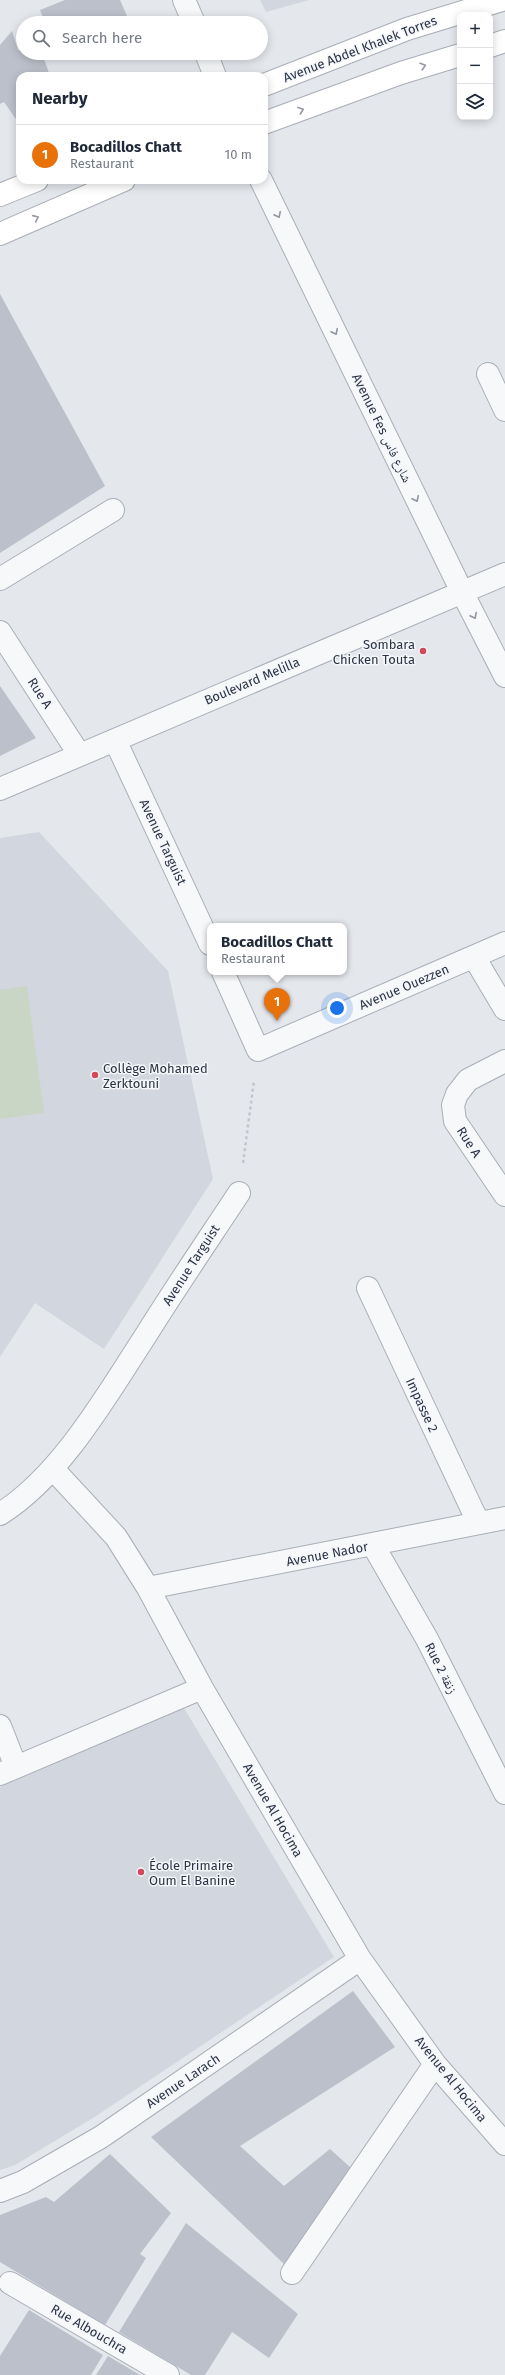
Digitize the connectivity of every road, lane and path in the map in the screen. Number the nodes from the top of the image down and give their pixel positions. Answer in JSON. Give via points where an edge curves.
{"nodes":[{"id":1,"x":184,"y":0,"type":"edge"},
{"id":2,"x":502,"y":0,"type":"edge"},
{"id":3,"x":191,"y":16,"type":"edge"},
{"id":4,"x":505,"y":41,"type":"edge"},
{"id":5,"x":493,"y":45,"type":"edge"},
{"id":6,"x":457,"y":56,"type":"edge"},
{"id":7,"x":209,"y":60,"type":"edge"},
{"id":8,"x":213,"y":72,"type":"edge"},
{"id":9,"x":268,"y":83,"type":"edge"},
{"id":10,"x":268,"y":122,"type":"edge"},
{"id":11,"x":27,"y":184,"type":"edge"},
{"id":12,"x":115,"y":184,"type":"edge"},
{"id":13,"x":262,"y":184,"type":"edge"},
{"id":14,"x":0,"y":195,"type":"edge"},
{"id":15,"x":0,"y":234,"type":"edge"},
{"id":16,"x":488,"y":374,"type":"dead end"},
{"id":17,"x":505,"y":410,"type":"edge"},
{"id":18,"x":113,"y":510,"type":"dead end"},
{"id":19,"x":505,"y":574,"type":"edge"},
{"id":20,"x":0,"y":579,"type":"edge"},
{"id":21,"x":462,"y":592,"type":"junction"},
{"id":22,"x":0,"y":632,"type":"edge"},
{"id":23,"x":505,"y":676,"type":"edge"},
{"id":24,"x":115,"y":740,"type":"junction"},
{"id":25,"x":79,"y":754,"type":"junction"},
{"id":26,"x":0,"y":789,"type":"edge"},
{"id":27,"x":207,"y":938,"type":"edge"},
{"id":28,"x":505,"y":942,"type":"edge"},
{"id":29,"x":474,"y":957,"type":"junction"},
{"id":30,"x":224,"y":975,"type":"edge"},
{"id":31,"x":505,"y":1009,"type":"edge"},
{"id":32,"x":258,"y":1050,"type":"junction"},
{"id":33,"x":505,"y":1061,"type":"edge"},
{"id":34,"x":239,"y":1193,"type":"joint"},
{"id":35,"x":505,"y":1195,"type":"edge"},
{"id":36,"x":368,"y":1288,"type":"dead end"},
{"id":37,"x":53,"y":1468,"type":"junction"},
{"id":38,"x":0,"y":1514,"type":"edge"},
{"id":39,"x":505,"y":1518,"type":"edge"},
{"id":40,"x":478,"y":1522,"type":"junction"},
{"id":41,"x":373,"y":1545,"type":"junction"},
{"id":42,"x":148,"y":1588,"type":"junction"},
{"id":43,"x":202,"y":1688,"type":"junction"},
{"id":44,"x":0,"y":1726,"type":"edge"},
{"id":45,"x":8,"y":1770,"type":"edge"},
{"id":46,"x":505,"y":1793,"type":"edge"},
{"id":47,"x":360,"y":1959,"type":"junction"},
{"id":48,"x":435,"y":2064,"type":"junction"},
{"id":49,"x":505,"y":2144,"type":"edge"},
{"id":50,"x":0,"y":2191,"type":"edge"},
{"id":51,"x":292,"y":2273,"type":"dead end"},
{"id":52,"x":10,"y":2283,"type":"dead end"},
{"id":53,"x":168,"y":2375,"type":"edge"}],
"edges":[{"from":1,"to":3,"type":"street"},
{"from":2,"to":9,"type":"main road","name":"Avenue Abdel Khalek Torres","via":[[407,29]]},
{"from":4,"to":5,"type":"main road"},
{"from":10,"to":6,"type":"main road","one_way":true,"via":[[401,73]]},
{"from":7,"to":8,"type":"street"},
{"from":11,"to":14,"type":"main road"},
{"from":15,"to":12,"type":"main road","one_way":true},
{"from":13,"to":21,"type":"street","name":"Avenue Fes شارع فاس","one_way":true},
{"from":16,"to":17,"type":"street"},
{"from":18,"to":20,"type":"street"},
{"from":19,"to":21,"type":"street","name":"Boulevard Melilla"},
{"from":21,"to":23,"type":"street","name":"Avenue Fes شارع فاس","one_way":true},
{"from":21,"to":24,"type":"street","name":"Boulevard Melilla"},
{"from":22,"to":25,"type":"street","name":"Rue A"},
{"from":24,"to":25,"type":"street","name":"Boulevard Melilla"},
{"from":24,"to":27,"type":"street","name":"Avenue Targuist"},
{"from":25,"to":26,"type":"street","name":"Boulevard Melilla"},
{"from":28,"to":29,"type":"street","name":"Avenue Ouezzen"},
{"from":29,"to":31,"type":"street"},
{"from":29,"to":32,"type":"street","name":"Avenue Ouezzen"},
{"from":30,"to":32,"type":"street"},
{"from":32,"to":34,"type":"path"},
{"from":33,"to":35,"type":"street","name":"Rue A","via":[[468,1080],[457,1094],[453,1105],[455,1121]]},
{"from":34,"to":37,"type":"street","name":"Avenue Targuist","via":[[115,1383]]},
{"from":36,"to":40,"type":"street","name":"Impasse 2"},
{"from":37,"to":38,"type":"street","name":"Avenue Targuist","via":[[19,1502]]},
{"from":37,"to":42,"type":"street","name":"Avenue Al Hocima","via":[[116,1537]]},
{"from":39,"to":40,"type":"street","name":"Avenue Nador"},
{"from":40,"to":41,"type":"street","name":"Avenue Nador"},
{"from":41,"to":42,"type":"street","name":"Avenue Nador"},
{"from":41,"to":46,"type":"street","name":"Rue 2 زنقة","via":[[427,1640]]},
{"from":42,"to":43,"type":"street","name":"Avenue Al Hocima"},
{"from":43,"to":45,"type":"street"},
{"from":43,"to":47,"type":"street","name":"Avenue Al Hocima"},
{"from":44,"to":45,"type":"street"},
{"from":47,"to":48,"type":"street","name":"Avenue Al Hocima"},
{"from":47,"to":50,"type":"street","name":"Avenue Larach","via":[[101,2137],[23,2182]]},
{"from":48,"to":49,"type":"street","name":"Avenue Al Hocima"},
{"from":48,"to":51,"type":"street"},
{"from":52,"to":53,"type":"street","name":"Rue Albouchra"}]}
